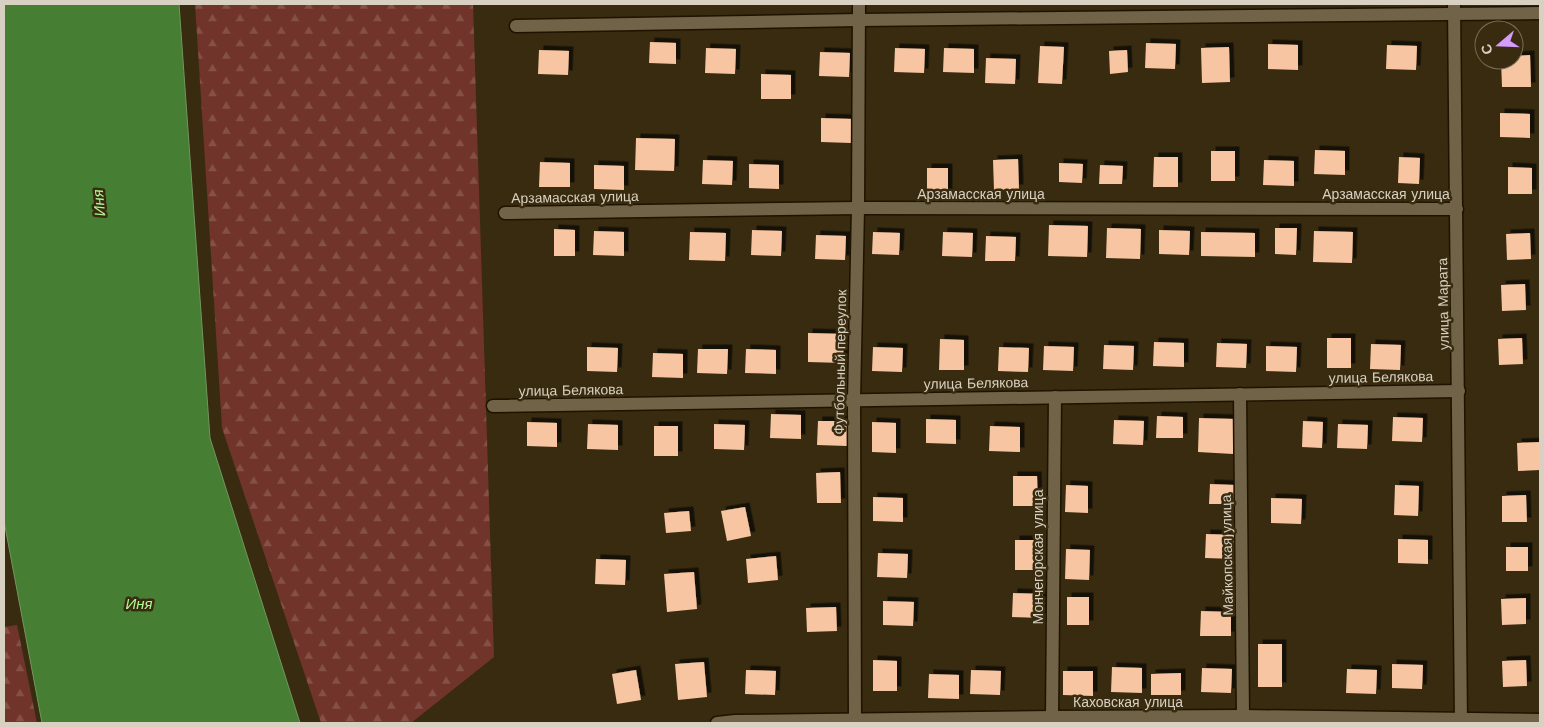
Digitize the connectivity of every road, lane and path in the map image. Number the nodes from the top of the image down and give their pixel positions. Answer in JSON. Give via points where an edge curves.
{"nodes":[{"id":1,"x":859,"y":4,"type":"edge"},
{"id":2,"x":1454,"y":9,"type":"edge"},
{"id":3,"x":1540,"y":13,"type":"edge"},
{"id":4,"x":859,"y":20,"type":"junction"},
{"id":5,"x":516,"y":26,"type":"dead end"},
{"id":6,"x":858,"y":208,"type":"junction"},
{"id":7,"x":1456,"y":209,"type":"junction"},
{"id":8,"x":505,"y":213,"type":"dead end"},
{"id":9,"x":1459,"y":391,"type":"junction"},
{"id":10,"x":1240,"y":394,"type":"junction"},
{"id":11,"x":1055,"y":397,"type":"junction"},
{"id":12,"x":854,"y":400,"type":"junction"},
{"id":13,"x":493,"y":406,"type":"dead end"},
{"id":14,"x":1244,"y":716,"type":"junction"},
{"id":15,"x":1052,"y":717,"type":"junction"},
{"id":16,"x":855,"y":720,"type":"junction"},
{"id":17,"x":1540,"y":720,"type":"edge"},
{"id":18,"x":1461,"y":722,"type":"edge"},
{"id":19,"x":717,"y":723,"type":"edge"}],
"edges":[{"from":1,"to":4,"type":"street","name":"Футбольный переулок"},
{"from":2,"to":3,"type":"street"},
{"from":2,"to":4,"type":"street"},
{"from":2,"to":7,"type":"street","name":"улица Марата"},
{"from":4,"to":5,"type":"street"},
{"from":4,"to":6,"type":"street","name":"Футбольный переулок"},
{"from":6,"to":7,"type":"street","name":"Арзамасская улица"},
{"from":6,"to":8,"type":"street","name":"Арзамасская улица"},
{"from":6,"to":12,"type":"street","name":"Футбольный переулок"},
{"from":7,"to":9,"type":"street","name":"улица Марата"},
{"from":9,"to":10,"type":"street","name":"улица Белякова"},
{"from":9,"to":18,"type":"street","name":"улица Марата"},
{"from":10,"to":11,"type":"street","name":"улица Белякова"},
{"from":10,"to":14,"type":"street","name":"Майкопская улица"},
{"from":11,"to":12,"type":"street","name":"улица Белякова"},
{"from":11,"to":15,"type":"street","name":"Мончегорская улица"},
{"from":12,"to":13,"type":"street","name":"улица Белякова"},
{"from":12,"to":16,"type":"street","name":"Футбольный переулок"},
{"from":14,"to":15,"type":"street","name":"Каховская улица"},
{"from":14,"to":18,"type":"street","name":"Каховская улица"},
{"from":15,"to":16,"type":"street","name":"Каховская улица"},
{"from":16,"to":19,"type":"street","name":"Каховская улица"},
{"from":17,"to":18,"type":"street","name":"Каховская улица"}]}
